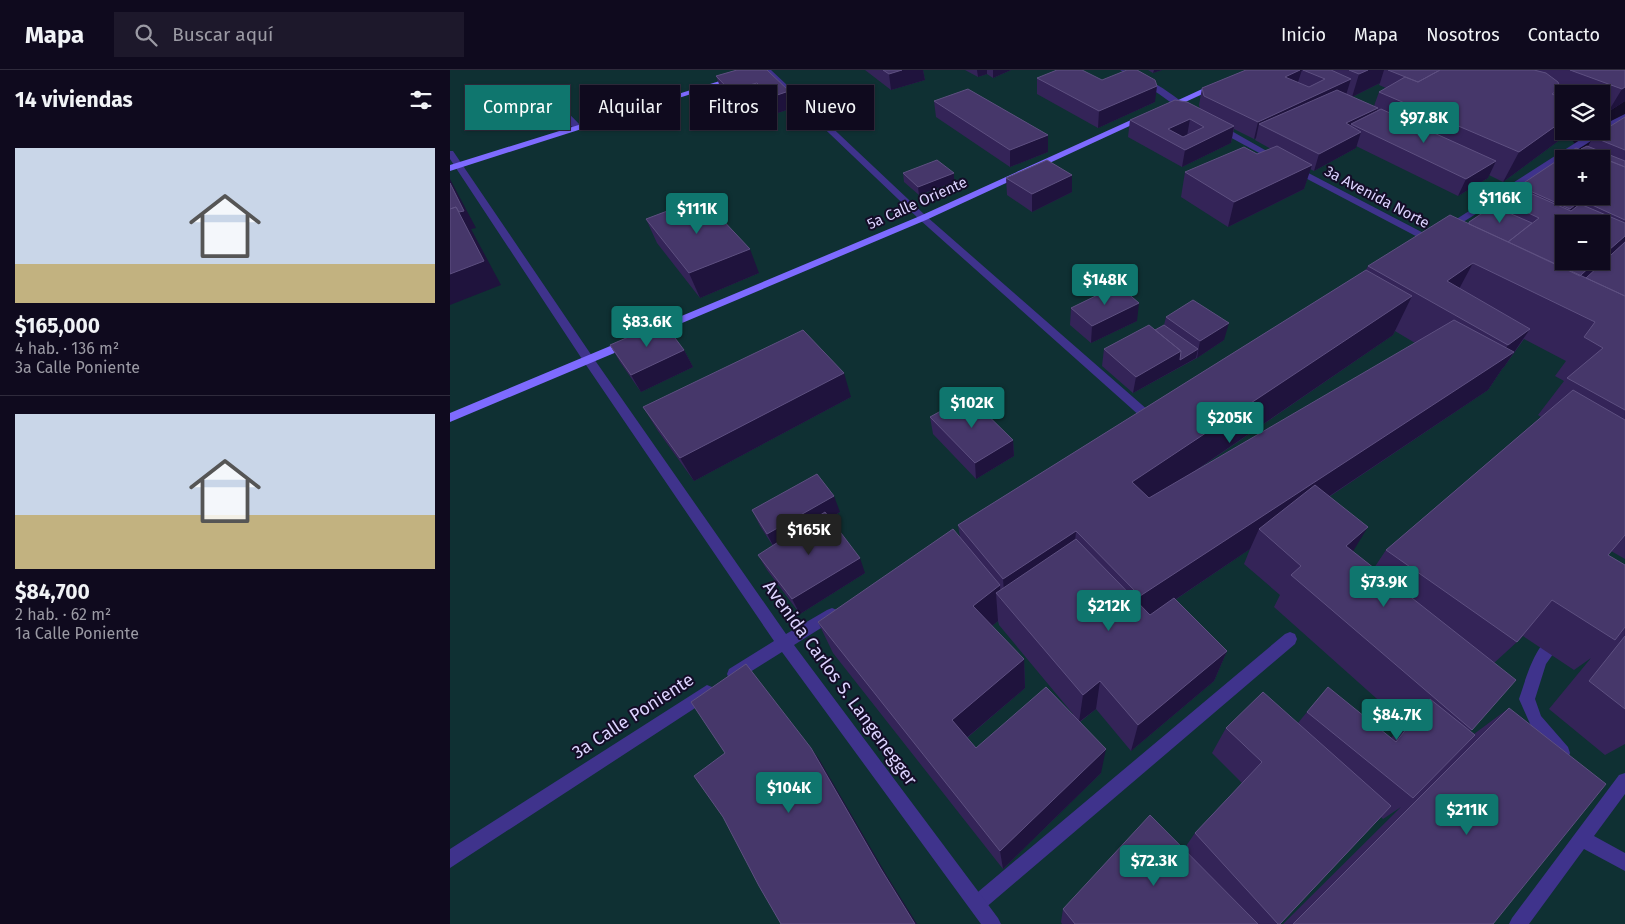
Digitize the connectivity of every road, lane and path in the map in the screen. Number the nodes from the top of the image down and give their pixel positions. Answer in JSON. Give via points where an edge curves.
{"nodes":[{"id":1,"x":762,"y":70,"type":"edge"},
{"id":2,"x":767,"y":70,"type":"edge"},
{"id":3,"x":1124,"y":70,"type":"edge"},
{"id":4,"x":1228,"y":81,"type":"edge"},
{"id":5,"x":1175,"y":103,"type":"junction"},
{"id":6,"x":1625,"y":116,"type":"edge"},
{"id":7,"x":570,"y":120,"type":"edge"},
{"id":8,"x":1612,"y":124,"type":"joint"},
{"id":9,"x":578,"y":128,"type":"junction"},
{"id":10,"x":1625,"y":129,"type":"edge"},
{"id":11,"x":1587,"y":140,"type":"edge"},
{"id":12,"x":450,"y":153,"type":"edge"},
{"id":13,"x":453,"y":167,"type":"edge"},
{"id":14,"x":923,"y":218,"type":"junction"},
{"id":15,"x":588,"y":359,"type":"junction"},
{"id":16,"x":1145,"y":414,"type":"edge"},
{"id":17,"x":450,"y":418,"type":"edge"},
{"id":18,"x":838,"y":610,"type":"edge"},
{"id":19,"x":1565,"y":631,"type":"edge"},
{"id":20,"x":1290,"y":639,"type":"dead end"},
{"id":21,"x":783,"y":642,"type":"junction"},
{"id":22,"x":1572,"y":762,"type":"edge"},
{"id":23,"x":1625,"y":781,"type":"edge"},
{"id":24,"x":1599,"y":785,"type":"edge"},
{"id":25,"x":1614,"y":797,"type":"junction"},
{"id":26,"x":1582,"y":839,"type":"junction"},
{"id":27,"x":450,"y":859,"type":"edge"},
{"id":28,"x":1625,"y":862,"type":"edge"},
{"id":29,"x":978,"y":903,"type":"junction"},
{"id":30,"x":992,"y":924,"type":"edge"},
{"id":31,"x":1518,"y":924,"type":"edge"}],
"edges":[{"from":1,"to":9,"type":"main road"},
{"from":2,"to":14,"type":"street"},
{"from":3,"to":5,"type":"street","name":"3a Avenida Norte"},
{"from":4,"to":5,"type":"main road","name":"5a Calle Oriente"},
{"from":5,"to":11,"type":"street","name":"3a Avenida Norte","via":[[1429,243]]},
{"from":5,"to":14,"type":"main road","name":"5a Calle Oriente"},
{"from":6,"to":8,"type":"street"},
{"from":7,"to":9,"type":"street"},
{"from":8,"to":10,"type":"street"},
{"from":9,"to":13,"type":"main road"},
{"from":12,"to":13,"type":"street","name":"Avenida Carlos S. Langenegger"},
{"from":13,"to":15,"type":"street","name":"Avenida Carlos S. Langenegger"},
{"from":14,"to":15,"type":"main road","name":"5a Calle Oriente"},
{"from":14,"to":16,"type":"street"},
{"from":15,"to":17,"type":"main road","name":"5a Calle Oriente"},
{"from":15,"to":21,"type":"street","name":"Avenida Carlos S. Langenegger"},
{"from":18,"to":21,"type":"street","name":"3a Calle Poniente"},
{"from":19,"to":22,"type":"street","via":[[1540,660],[1527,699],[1536,721],[1558,750]]},
{"from":20,"to":29,"type":"street"},
{"from":21,"to":27,"type":"street","name":"3a Calle Poniente"},
{"from":21,"to":29,"type":"street","name":"Avenida Carlos S. Langenegger"},
{"from":23,"to":25,"type":"street"},
{"from":24,"to":25,"type":"street"},
{"from":25,"to":26,"type":"street"},
{"from":26,"to":28,"type":"street"},
{"from":26,"to":31,"type":"street"},
{"from":29,"to":30,"type":"street","name":"Avenida Carlos S. Langenegger"}]}
